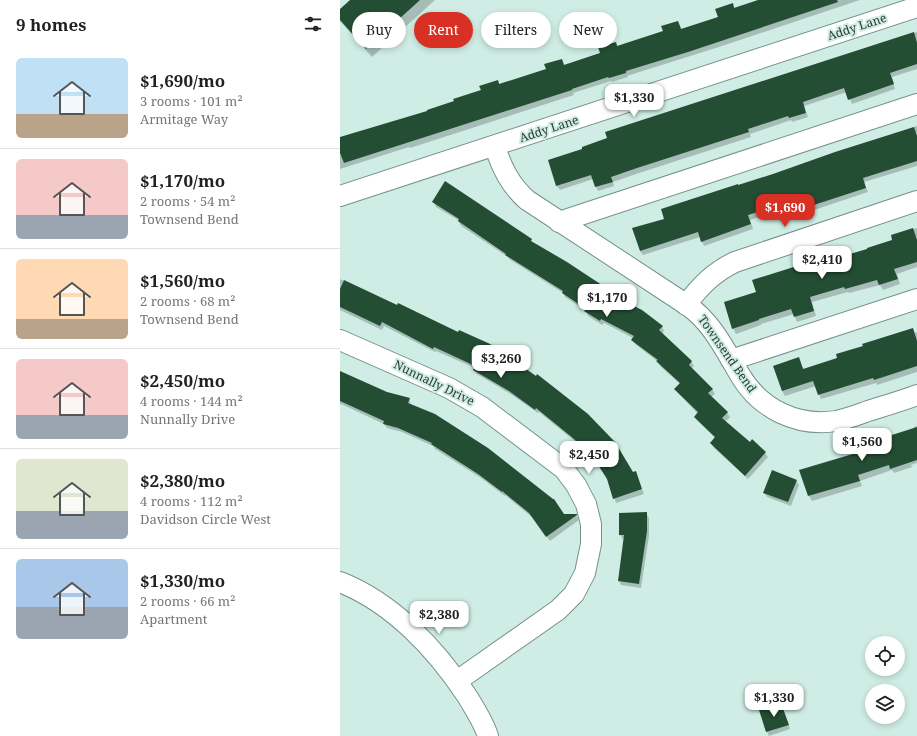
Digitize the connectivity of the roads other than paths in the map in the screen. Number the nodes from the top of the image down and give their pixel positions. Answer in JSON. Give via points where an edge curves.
{"nodes":[{"id":1,"x":917,"y":7,"type":"edge"},
{"id":2,"x":917,"y":104,"type":"edge"},
{"id":3,"x":495,"y":146,"type":"junction"},
{"id":4,"x":340,"y":196,"type":"edge"},
{"id":5,"x":917,"y":201,"type":"edge"},
{"id":6,"x":559,"y":222,"type":"junction"},
{"id":7,"x":917,"y":299,"type":"edge"},
{"id":8,"x":686,"y":305,"type":"junction"},
{"id":9,"x":340,"y":340,"type":"edge"},
{"id":10,"x":731,"y":360,"type":"junction"},
{"id":11,"x":917,"y":395,"type":"edge"},
{"id":12,"x":340,"y":582,"type":"edge"},
{"id":13,"x":457,"y":681,"type":"junction"},
{"id":14,"x":488,"y":736,"type":"edge"}],
"edges":[{"from":1,"to":3,"type":"street","name":"Addy Lane"},
{"from":2,"to":6,"type":"street"},
{"from":3,"to":4,"type":"street","name":"Addy Lane"},
{"from":3,"to":6,"type":"street","name":"Townsend Bend","via":[[504,170],[516,189],[532,205]]},
{"from":5,"to":8,"type":"street","via":[[735,262],[707,280]]},
{"from":6,"to":8,"type":"street","name":"Townsend Bend"},
{"from":7,"to":10,"type":"street"},
{"from":8,"to":10,"type":"street","name":"Townsend Bend","via":[[705,321]]},
{"from":9,"to":13,"type":"street","name":"Nunnally Drive","via":[[444,385],[474,402],[560,466],[574,481],[586,504],[591,524],[591,544],[585,573],[574,594],[558,610]]},
{"from":10,"to":11,"type":"street","name":"Townsend Bend","via":[[745,383],[764,403],[786,415],[806,421],[843,419]]},
{"from":12,"to":13,"type":"street","via":[[376,600],[417,633]]},
{"from":13,"to":14,"type":"street","via":[[484,723]]}]}
